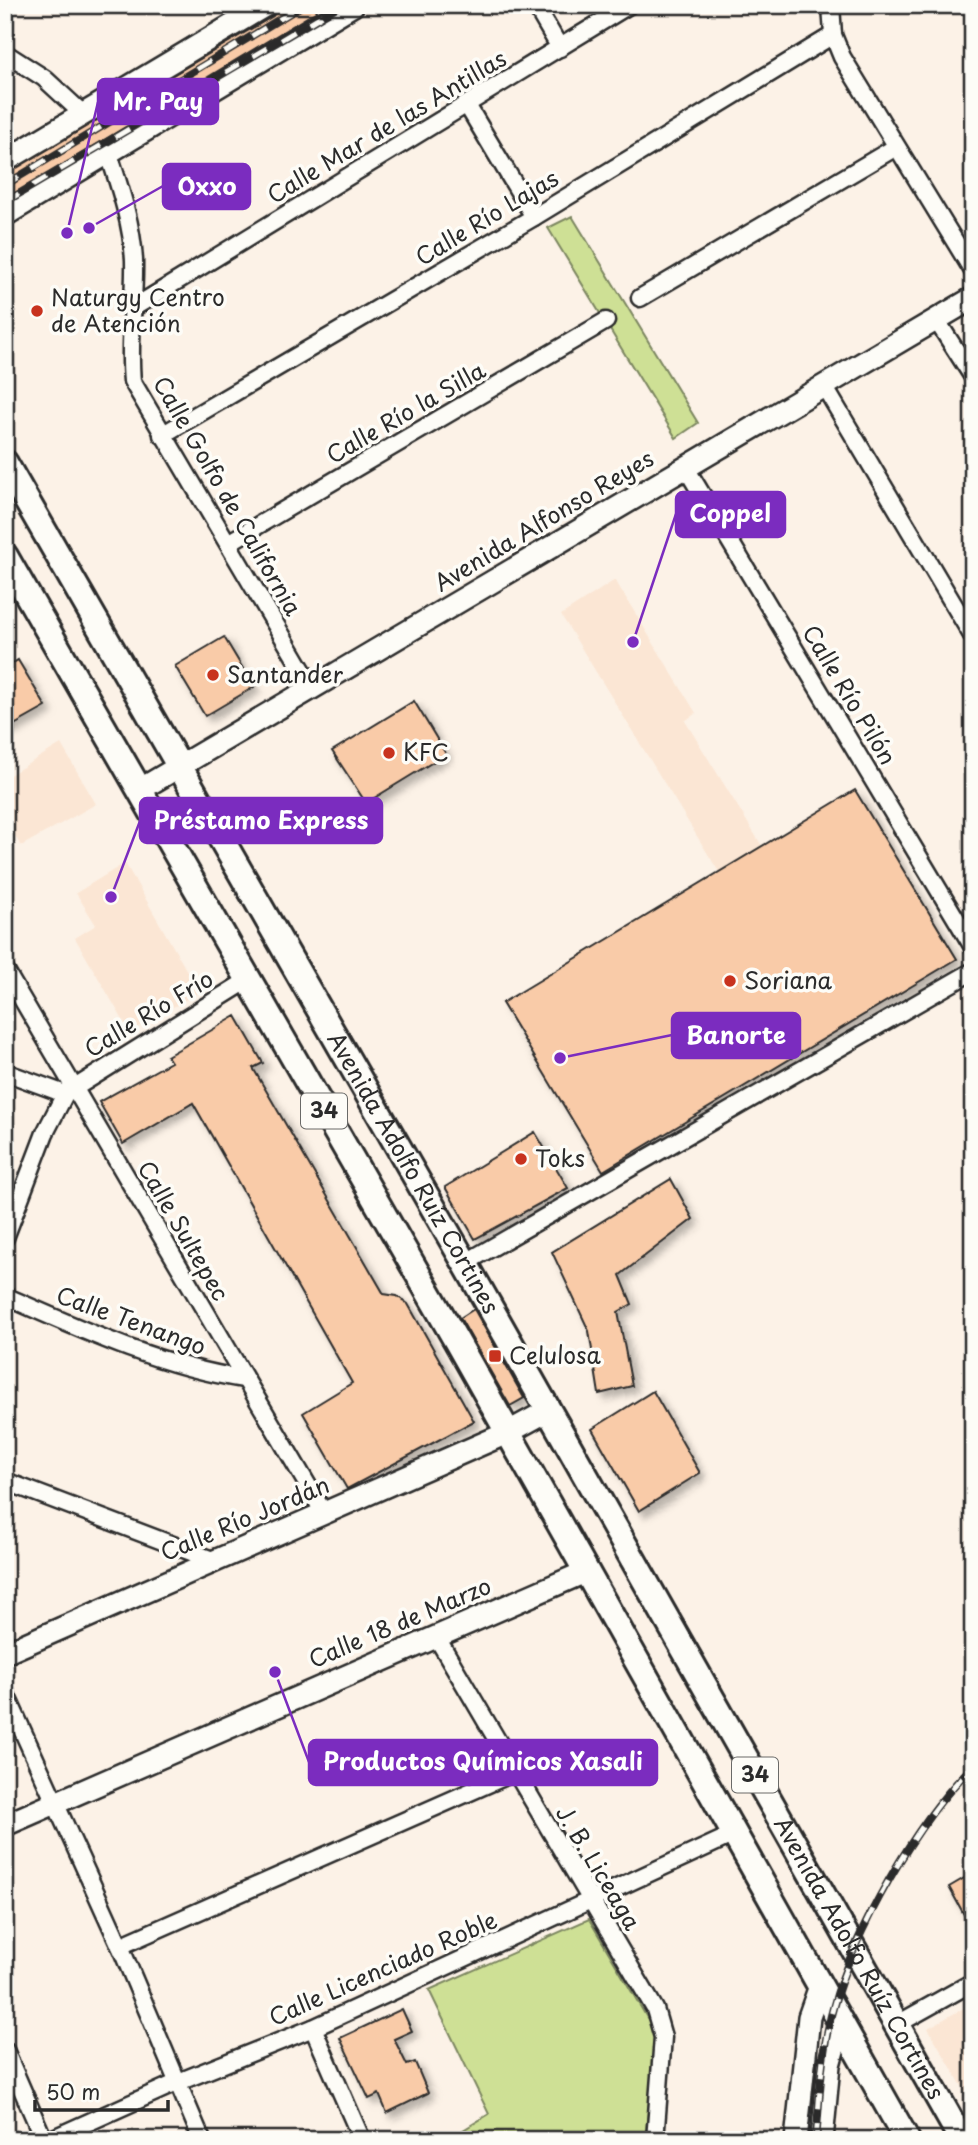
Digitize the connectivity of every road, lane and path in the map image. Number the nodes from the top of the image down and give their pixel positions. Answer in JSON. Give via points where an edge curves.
{"nodes":[{"id":1,"x":266,"y":5,"type":"edge"},
{"id":2,"x":353,"y":5,"type":"edge"},
{"id":3,"x":535,"y":5,"type":"edge"},
{"id":4,"x":629,"y":5,"type":"edge"},
{"id":5,"x":831,"y":5,"type":"edge"},
{"id":6,"x":833,"y":35,"type":"junction"},
{"id":7,"x":560,"y":48,"type":"junction"},
{"id":8,"x":5,"y":53,"type":"edge"},
{"id":9,"x":467,"y":104,"type":"junction"},
{"id":10,"x":83,"y":114,"type":"junction"},
{"id":11,"x":896,"y":147,"type":"junction"},
{"id":12,"x":109,"y":153,"type":"junction"},
{"id":13,"x":5,"y":162,"type":"edge"},
{"id":14,"x":5,"y":215,"type":"edge"},
{"id":15,"x":534,"y":217,"type":"junction"},
{"id":16,"x":973,"y":271,"type":"edge"},
{"id":17,"x":640,"y":298,"type":"dead end"},
{"id":18,"x":973,"y":298,"type":"edge"},
{"id":19,"x":133,"y":308,"type":"junction"},
{"id":20,"x":606,"y":321,"type":"dead end"},
{"id":21,"x":937,"y":321,"type":"junction"},
{"id":22,"x":973,"y":377,"type":"edge"},
{"id":23,"x":824,"y":386,"type":"junction"},
{"id":24,"x":162,"y":435,"type":"junction"},
{"id":25,"x":5,"y":463,"type":"edge"},
{"id":26,"x":686,"y":468,"type":"junction"},
{"id":27,"x":228,"y":543,"type":"junction"},
{"id":28,"x":5,"y":556,"type":"edge"},
{"id":29,"x":973,"y":636,"type":"edge"},
{"id":30,"x":313,"y":688,"type":"junction"},
{"id":31,"x":178,"y":765,"type":"junction"},
{"id":32,"x":141,"y":789,"type":"junction"},
{"id":33,"x":973,"y":947,"type":"edge"},
{"id":34,"x":5,"y":970,"type":"edge"},
{"id":35,"x":973,"y":971,"type":"edge"},
{"id":36,"x":248,"y":980,"type":"junction"},
{"id":37,"x":5,"y":1072,"type":"edge"},
{"id":38,"x":69,"y":1090,"type":"junction"},
{"id":39,"x":5,"y":1238,"type":"edge"},
{"id":40,"x":465,"y":1263,"type":"junction"},
{"id":41,"x":5,"y":1296,"type":"edge"},
{"id":42,"x":244,"y":1380,"type":"junction"},
{"id":43,"x":548,"y":1410,"type":"junction"},
{"id":44,"x":507,"y":1433,"type":"junction"},
{"id":45,"x":5,"y":1481,"type":"edge"},
{"id":46,"x":324,"y":1513,"type":"junction"},
{"id":47,"x":215,"y":1561,"type":"junction"},
{"id":48,"x":585,"y":1572,"type":"junction"},
{"id":49,"x":436,"y":1636,"type":"junction"},
{"id":50,"x":5,"y":1653,"type":"edge"},
{"id":51,"x":5,"y":1692,"type":"edge"},
{"id":52,"x":515,"y":1772,"type":"junction"},
{"id":53,"x":54,"y":1804,"type":"junction"},
{"id":54,"x":5,"y":1825,"type":"edge"},
{"id":55,"x":734,"y":1834,"type":"junction"},
{"id":56,"x":589,"y":1899,"type":"junction"},
{"id":57,"x":120,"y":1946,"type":"junction"},
{"id":58,"x":973,"y":1982,"type":"edge"},
{"id":59,"x":820,"y":1986,"type":"junction"},
{"id":60,"x":841,"y":2021,"type":"junction"},
{"id":61,"x":896,"y":2025,"type":"junction"},
{"id":62,"x":313,"y":2028,"type":"junction"},
{"id":63,"x":5,"y":2050,"type":"edge"},
{"id":64,"x":176,"y":2083,"type":"junction"},
{"id":65,"x":44,"y":2140,"type":"edge"},
{"id":66,"x":49,"y":2140,"type":"edge"},
{"id":67,"x":202,"y":2140,"type":"edge"},
{"id":68,"x":362,"y":2140,"type":"edge"},
{"id":69,"x":654,"y":2140,"type":"edge"},
{"id":70,"x":796,"y":2140,"type":"edge"},
{"id":71,"x":822,"y":2140,"type":"edge"},
{"id":72,"x":907,"y":2140,"type":"edge"},
{"id":73,"x":962,"y":2140,"type":"edge"}],
"edges":[{"from":1,"to":10,"type":"street"},
{"from":2,"to":12,"type":"street"},
{"from":3,"to":7,"type":"street"},
{"from":4,"to":7,"type":"street","name":"Calle Mar de las Antillas"},
{"from":5,"to":6,"type":"street"},
{"from":6,"to":11,"type":"street"},
{"from":6,"to":15,"type":"street","name":"Calle Río Lajas"},
{"from":7,"to":9,"type":"street","name":"Calle Mar de las Antillas"},
{"from":8,"to":10,"type":"street","via":[[44,78]]},
{"from":9,"to":15,"type":"street"},
{"from":9,"to":19,"type":"street","name":"Calle Mar de las Antillas"},
{"from":10,"to":13,"type":"street"},
{"from":11,"to":16,"type":"street"},
{"from":11,"to":17,"type":"street"},
{"from":12,"to":14,"type":"street"},
{"from":12,"to":19,"type":"street","name":"Calle Golfo de California","via":[[128,220],[134,259]]},
{"from":15,"to":24,"type":"street","name":"Calle Río Lajas"},
{"from":18,"to":21,"type":"street","name":"Avenida Alfonso Reyes"},
{"from":19,"to":24,"type":"street","name":"Calle Golfo de California","via":[[132,381]]},
{"from":20,"to":27,"type":"street","name":"Calle Río la Silla"},
{"from":21,"to":22,"type":"street"},
{"from":21,"to":23,"type":"street","name":"Avenida Alfonso Reyes"},
{"from":23,"to":26,"type":"street","name":"Avenida Alfonso Reyes"},
{"from":23,"to":29,"type":"street"},
{"from":24,"to":27,"type":"street","name":"Calle Golfo de California"},
{"from":25,"to":31,"type":"main road","name":"Avenida Adolfo Ruíz Cortines","number":"34"},
{"from":26,"to":30,"type":"street","name":"Avenida Alfonso Reyes"},
{"from":26,"to":33,"type":"street","name":"Calle Río Pilón"},
{"from":27,"to":30,"type":"street","name":"Calle Golfo de California"},
{"from":28,"to":32,"type":"main road","name":"Avenida Adolfo Ruíz Cortines","number":"34"},
{"from":30,"to":31,"type":"street","name":"Avenida Alfonso Reyes"},
{"from":31,"to":32,"type":"street","name":"Avenida Alfonso Reyes"},
{"from":31,"to":40,"type":"main road","name":"Avenida Adolfo Ruíz Cortines","number":"34"},
{"from":32,"to":36,"type":"main road","name":"Avenida Adolfo Ruíz Cortines","number":"34"},
{"from":34,"to":38,"type":"street","name":"Calle Sultepec"},
{"from":35,"to":40,"type":"street"},
{"from":36,"to":38,"type":"street","name":"Calle Río Frío"},
{"from":36,"to":44,"type":"main road","name":"Avenida Adolfo Ruíz Cortines","number":"34"},
{"from":37,"to":38,"type":"street"},
{"from":38,"to":39,"type":"street","via":[[49,1124]]},
{"from":38,"to":42,"type":"street","name":"Calle Sultepec"},
{"from":40,"to":43,"type":"main road","name":"Avenida Adolfo Ruíz Cortines","number":"34"},
{"from":41,"to":42,"type":"street","name":"Calle Tenango","via":[[157,1359]]},
{"from":42,"to":46,"type":"street","name":"Calle Sultepec"},
{"from":43,"to":44,"type":"street","name":"Calle Río Jordán"},
{"from":43,"to":61,"type":"main road","name":"Avenida Adolfo Ruíz Cortines","number":"34"},
{"from":44,"to":46,"type":"street","name":"Calle Río Jordán"},
{"from":44,"to":48,"type":"main road","name":"Avenida Adolfo Ruíz Cortines","number":"34"},
{"from":45,"to":47,"type":"street"},
{"from":46,"to":47,"type":"street","name":"Calle Río Jordán"},
{"from":47,"to":50,"type":"street","name":"Calle Río Jordán"},
{"from":48,"to":49,"type":"street","name":"Calle 18 de Marzo"},
{"from":48,"to":55,"type":"main road","name":"Avenida Adolfo Ruíz Cortines","number":"34"},
{"from":49,"to":52,"type":"street","name":"J. B. Liceaga"},
{"from":49,"to":53,"type":"street","name":"Calle 18 de Marzo"},
{"from":51,"to":53,"type":"street"},
{"from":52,"to":56,"type":"street","name":"J. B. Liceaga"},
{"from":52,"to":57,"type":"street"},
{"from":53,"to":54,"type":"street","name":"Calle 18 de Marzo"},
{"from":53,"to":57,"type":"street"},
{"from":55,"to":56,"type":"street","name":"Calle Licenciado Roble"},
{"from":55,"to":59,"type":"main road","name":"Avenida Adolfo Ruíz Cortines","number":"34"},
{"from":56,"to":62,"type":"street","name":"Calle Licenciado Roble"},
{"from":56,"to":69,"type":"street","name":"J. B. Liceaga","via":[[660,2022],[662,2062]]},
{"from":57,"to":64,"type":"street"},
{"from":58,"to":61,"type":"street"},
{"from":59,"to":60,"type":"main road","name":"Avenida Adolfo Ruíz Cortines","number":"34"},
{"from":59,"to":70,"type":"street","via":[[809,2017]]},
{"from":60,"to":71,"type":"street","via":[[829,2066]]},
{"from":60,"to":72,"type":"main road","name":"Avenida Adolfo Ruíz Cortines","number":"34"},
{"from":61,"to":73,"type":"main road","name":"Avenida Adolfo Ruíz Cortines","number":"34"},
{"from":62,"to":64,"type":"street","name":"Calle Licenciado Roble"},
{"from":62,"to":68,"type":"street"},
{"from":63,"to":65,"type":"street"},
{"from":64,"to":66,"type":"street","name":"Calle Licenciado Roble"},
{"from":64,"to":67,"type":"street"}]}
